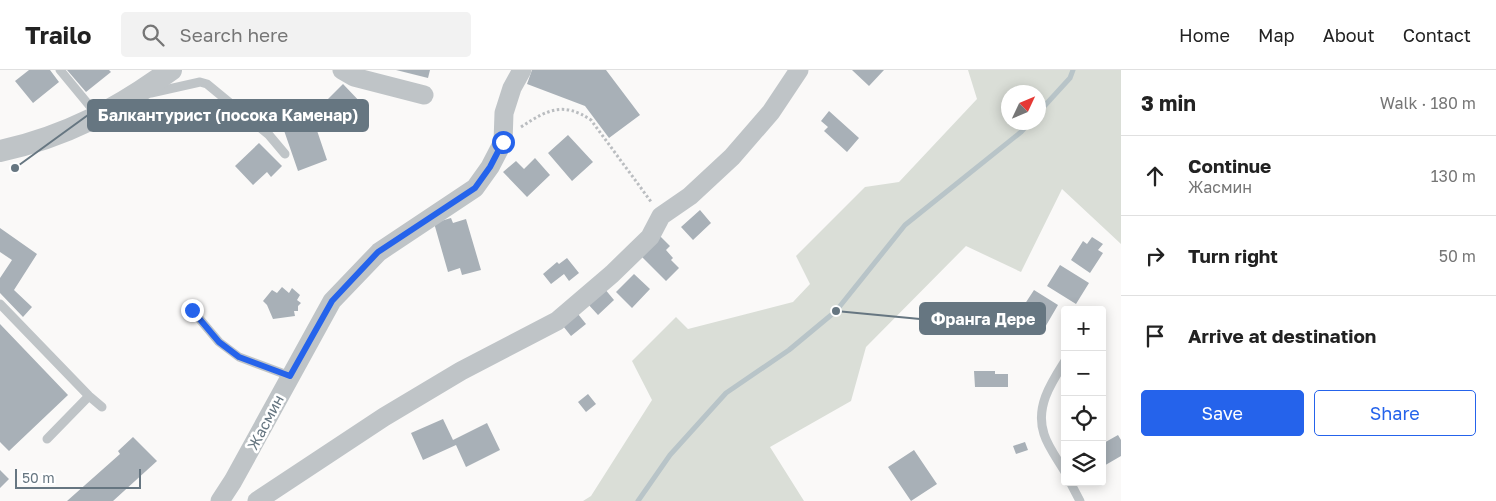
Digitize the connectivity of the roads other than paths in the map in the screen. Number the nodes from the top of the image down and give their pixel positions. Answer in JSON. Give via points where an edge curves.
{"nodes":[{"id":1,"x":60,"y":70,"type":"edge"},
{"id":2,"x":171,"y":70,"type":"edge"},
{"id":3,"x":342,"y":70,"type":"edge"},
{"id":4,"x":522,"y":70,"type":"edge"},
{"id":5,"x":799,"y":70,"type":"edge"},
{"id":6,"x":424,"y":95,"type":"dead end"},
{"id":7,"x":136,"y":96,"type":"junction"},
{"id":8,"x":98,"y":116,"type":"junction"},
{"id":9,"x":0,"y":152,"type":"edge"},
{"id":10,"x":285,"y":154,"type":"dead end"},
{"id":11,"x":0,"y":304,"type":"edge"},
{"id":12,"x":192,"y":310,"type":"dead end"},
{"id":13,"x":1061,"y":366,"type":"edge"},
{"id":14,"x":290,"y":376,"type":"junction"},
{"id":15,"x":89,"y":396,"type":"junction"},
{"id":16,"x":102,"y":407,"type":"dead end"},
{"id":17,"x":47,"y":439,"type":"dead end"},
{"id":18,"x":1061,"y":465,"type":"edge"},
{"id":19,"x":1072,"y":486,"type":"edge"},
{"id":20,"x":220,"y":501,"type":"edge"},
{"id":21,"x":257,"y":501,"type":"edge"},
{"id":22,"x":1080,"y":501,"type":"edge"}],
"edges":[{"from":1,"to":8,"type":"lane"},
{"from":2,"to":7,"type":"street"},
{"from":3,"to":6,"type":"street","via":[[354,77]]},
{"from":4,"to":14,"type":"street","name":"Жасмин","via":[[504,113],[503,142],[475,188],[378,252],[332,301]]},
{"from":5,"to":21,"type":"street","via":[[771,112],[732,157],[690,196],[661,216],[650,237],[557,321],[461,371],[384,417]]},
{"from":7,"to":8,"type":"street"},
{"from":7,"to":10,"type":"lane","via":[[200,82],[207,84],[269,135]]},
{"from":8,"to":9,"type":"street","via":[[27,145]]},
{"from":11,"to":15,"type":"lane"},
{"from":12,"to":14,"type":"lane","via":[[219,342],[239,357]]},
{"from":13,"to":18,"type":"lane","via":[[1044,400],[1040,418],[1044,435]]},
{"from":14,"to":20,"type":"street","name":"Жасмин"},
{"from":15,"to":16,"type":"lane"},
{"from":15,"to":17,"type":"lane"},
{"from":19,"to":22,"type":"lane"}]}
